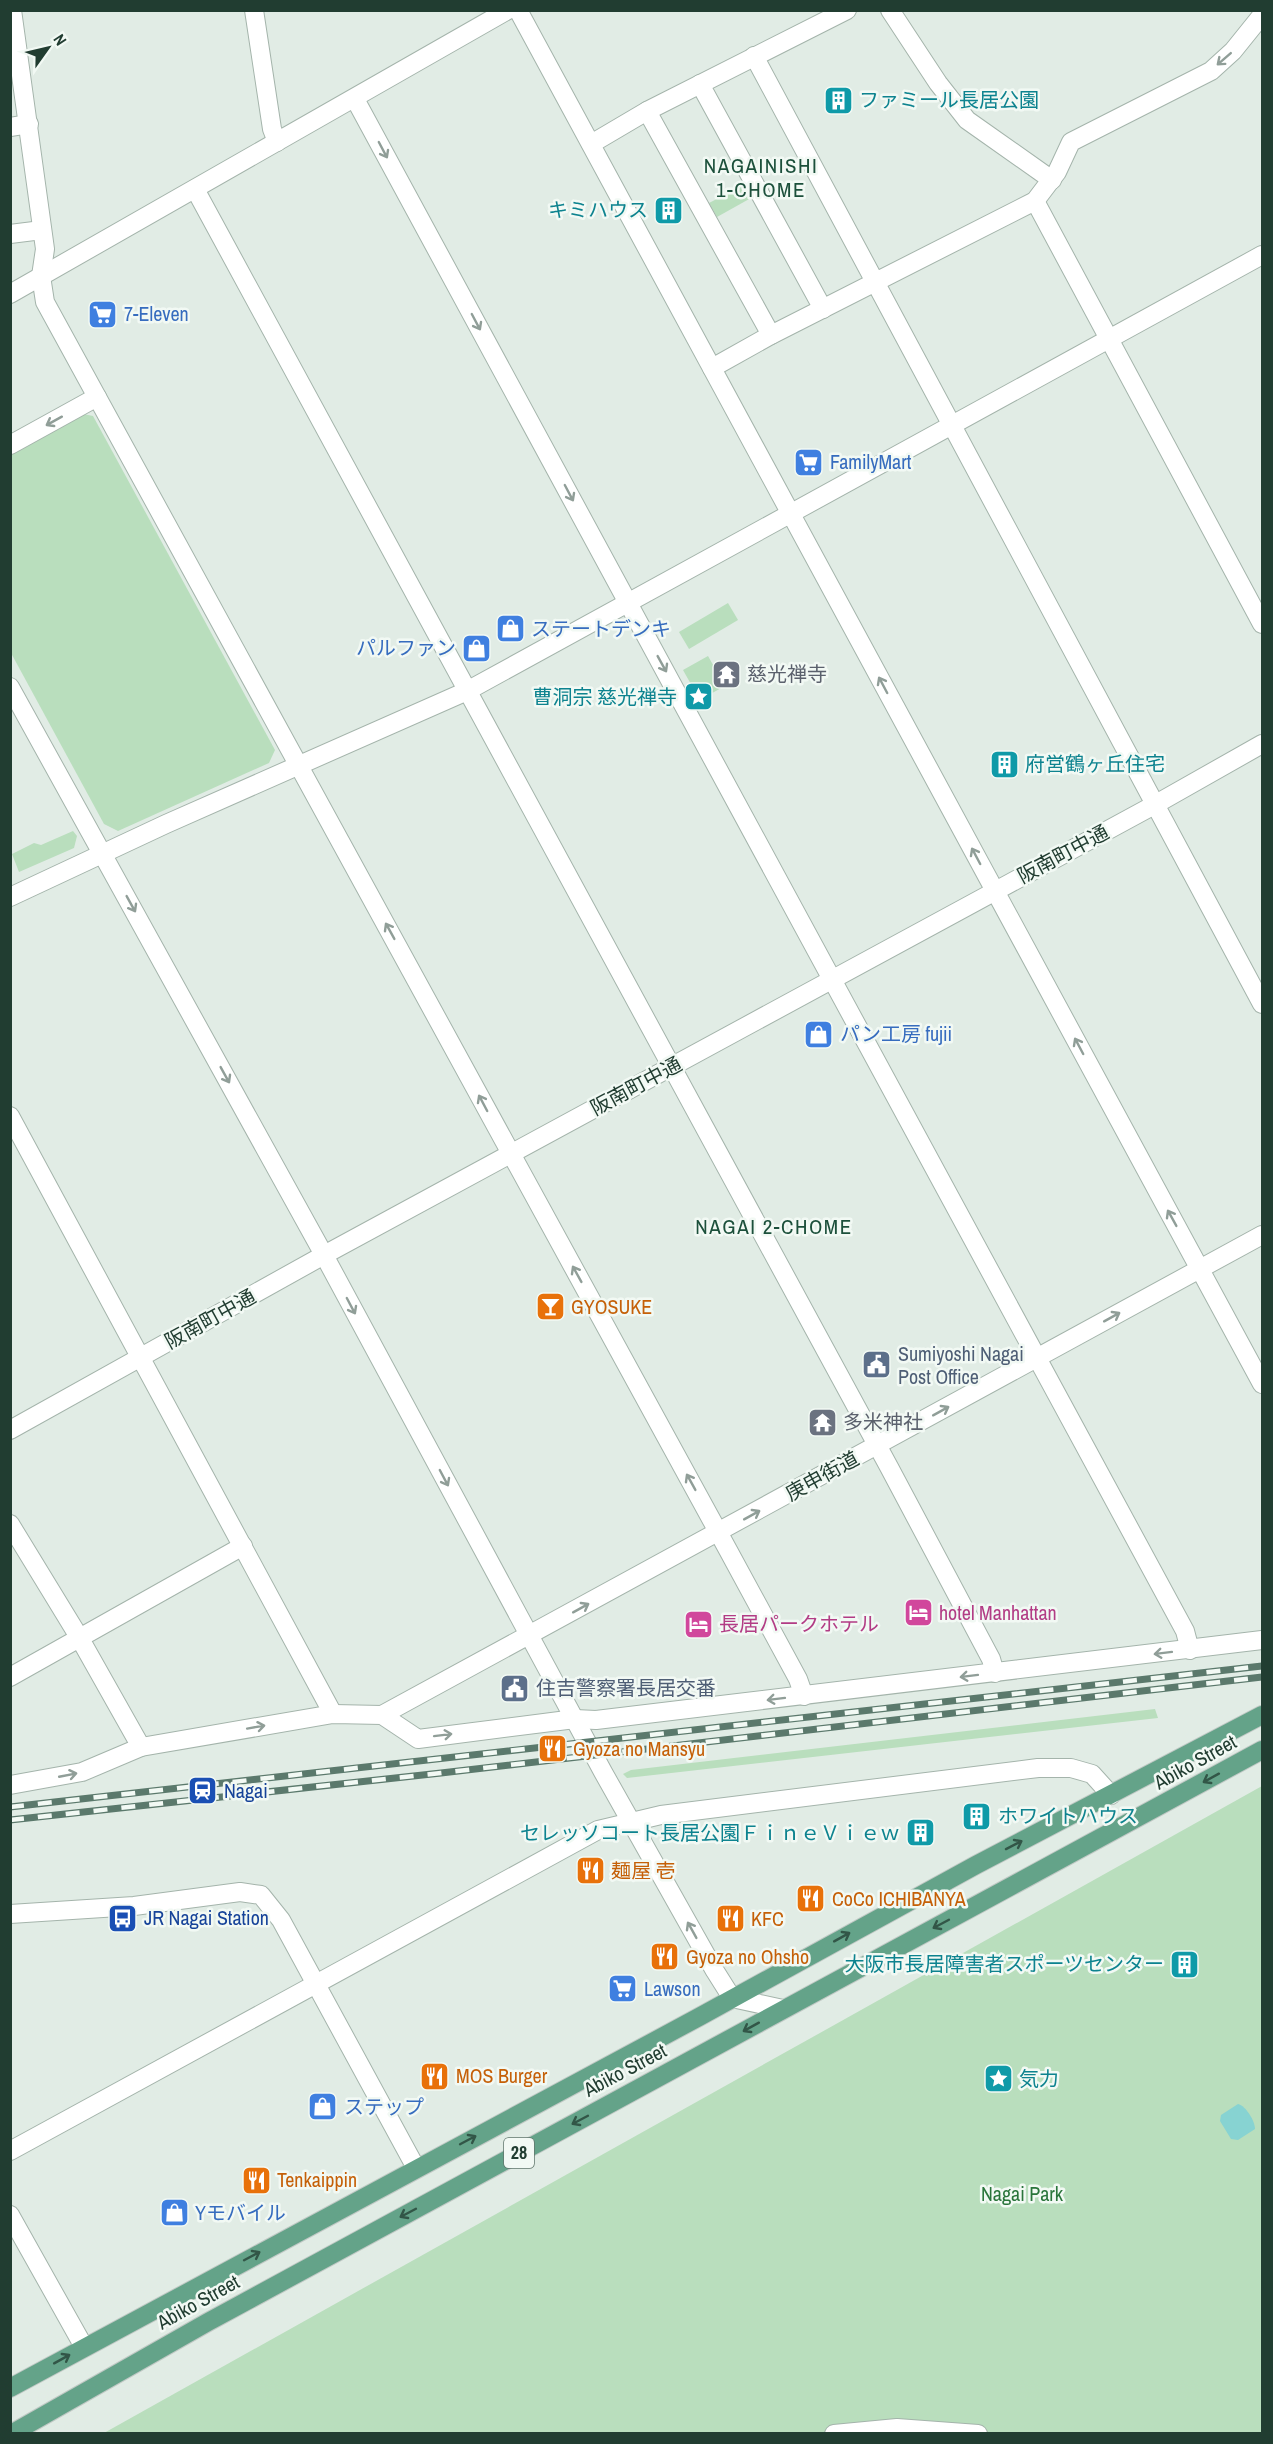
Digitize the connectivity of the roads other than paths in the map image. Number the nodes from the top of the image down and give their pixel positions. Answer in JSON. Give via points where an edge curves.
{"nodes":[{"id":1,"x":12,"y":10,"type":"edge"},
{"id":2,"x":254,"y":10,"type":"edge"},
{"id":3,"x":508,"y":10,"type":"edge"},
{"id":4,"x":518,"y":10,"type":"edge"},
{"id":5,"x":847,"y":10,"type":"edge"},
{"id":6,"x":890,"y":10,"type":"edge"},
{"id":7,"x":1263,"y":15,"type":"edge"},
{"id":8,"x":754,"y":56,"type":"junction"},
{"id":9,"x":700,"y":84,"type":"junction"},
{"id":10,"x":355,"y":99,"type":"junction"},
{"id":11,"x":646,"y":111,"type":"junction"},
{"id":12,"x":20,"y":125,"type":"edge"},
{"id":13,"x":277,"y":142,"type":"junction"},
{"id":14,"x":591,"y":144,"type":"junction"},
{"id":15,"x":1052,"y":180,"type":"junction"},
{"id":16,"x":195,"y":189,"type":"junction"},
{"id":17,"x":1035,"y":201,"type":"junction"},
{"id":18,"x":42,"y":230,"type":"junction"},
{"id":19,"x":10,"y":234,"type":"edge"},
{"id":20,"x":1263,"y":255,"type":"edge"},
{"id":21,"x":41,"y":276,"type":"junction"},
{"id":22,"x":875,"y":283,"type":"junction"},
{"id":23,"x":10,"y":294,"type":"edge"},
{"id":24,"x":823,"y":309,"type":"junction"},
{"id":25,"x":771,"y":335,"type":"junction"},
{"id":26,"x":1109,"y":339,"type":"junction"},
{"id":27,"x":712,"y":368,"type":"junction"},
{"id":28,"x":97,"y":397,"type":"junction"},
{"id":29,"x":951,"y":426,"type":"junction"},
{"id":30,"x":10,"y":445,"type":"edge"},
{"id":31,"x":791,"y":514,"type":"junction"},
{"id":32,"x":628,"y":602,"type":"junction"},
{"id":33,"x":1263,"y":624,"type":"edge"},
{"id":34,"x":467,"y":691,"type":"junction"},
{"id":35,"x":12,"y":693,"type":"edge"},
{"id":36,"x":1263,"y":744,"type":"edge"},
{"id":37,"x":298,"y":765,"type":"junction"},
{"id":38,"x":1156,"y":804,"type":"junction"},
{"id":39,"x":102,"y":853,"type":"junction"},
{"id":40,"x":995,"y":891,"type":"junction"},
{"id":41,"x":10,"y":897,"type":"edge"},
{"id":42,"x":832,"y":979,"type":"junction"},
{"id":43,"x":1263,"y":1004,"type":"edge"},
{"id":44,"x":671,"y":1067,"type":"junction"},
{"id":45,"x":10,"y":1116,"type":"edge"},
{"id":46,"x":511,"y":1154,"type":"junction"},
{"id":47,"x":1263,"y":1235,"type":"edge"},
{"id":48,"x":324,"y":1255,"type":"junction"},
{"id":49,"x":1200,"y":1269,"type":"junction"},
{"id":50,"x":141,"y":1358,"type":"junction"},
{"id":51,"x":1037,"y":1358,"type":"junction"},
{"id":52,"x":1263,"y":1384,"type":"edge"},
{"id":53,"x":10,"y":1430,"type":"edge"},
{"id":54,"x":877,"y":1446,"type":"junction"},
{"id":55,"x":10,"y":1524,"type":"edge"},
{"id":56,"x":719,"y":1533,"type":"junction"},
{"id":57,"x":243,"y":1546,"type":"junction"},
{"id":58,"x":79,"y":1636,"type":"junction"},
{"id":59,"x":530,"y":1636,"type":"junction"},
{"id":60,"x":1263,"y":1640,"type":"edge"},
{"id":61,"x":1190,"y":1650,"type":"junction"},
{"id":62,"x":995,"y":1673,"type":"junction"},
{"id":63,"x":10,"y":1677,"type":"edge"},
{"id":64,"x":804,"y":1696,"type":"junction"},
{"id":65,"x":333,"y":1714,"type":"junction"},
{"id":66,"x":382,"y":1715,"type":"junction"},
{"id":67,"x":1263,"y":1715,"type":"edge"},
{"id":68,"x":575,"y":1719,"type":"junction"},
{"id":69,"x":141,"y":1747,"type":"junction"},
{"id":70,"x":1263,"y":1750,"type":"edge"},
{"id":71,"x":10,"y":1785,"type":"edge"},
{"id":72,"x":1111,"y":1795,"type":"junction"},
{"id":73,"x":631,"y":1821,"type":"junction"},
{"id":74,"x":10,"y":1914,"type":"edge"},
{"id":75,"x":316,"y":1985,"type":"junction"},
{"id":76,"x":732,"y":1998,"type":"junction"},
{"id":77,"x":783,"y":2009,"type":"junction"},
{"id":78,"x":10,"y":2151,"type":"edge"},
{"id":79,"x":416,"y":2168,"type":"junction"},
{"id":80,"x":10,"y":2216,"type":"edge"},
{"id":81,"x":84,"y":2347,"type":"junction"},
{"id":82,"x":10,"y":2388,"type":"edge"},
{"id":83,"x":11,"y":2433,"type":"edge"},
{"id":84,"x":834,"y":2433,"type":"edge"},
{"id":85,"x":978,"y":2433,"type":"edge"}],
"edges":[{"from":1,"to":12,"type":"street"},
{"from":2,"to":13,"type":"street"},
{"from":3,"to":10,"type":"street"},
{"from":4,"to":14,"type":"street"},
{"from":5,"to":8,"type":"street"},
{"from":6,"to":15,"type":"street","via":[[967,120]]},
{"from":7,"to":15,"type":"street","one_way":true,"via":[[1210,71],[1071,142]]},
{"from":8,"to":9,"type":"street"},
{"from":8,"to":22,"type":"street"},
{"from":9,"to":11,"type":"street"},
{"from":9,"to":24,"type":"street"},
{"from":10,"to":13,"type":"street"},
{"from":10,"to":32,"type":"street","one_way":true},
{"from":11,"to":14,"type":"street"},
{"from":11,"to":25,"type":"street"},
{"from":12,"to":18,"type":"street"},
{"from":13,"to":16,"type":"street"},
{"from":14,"to":27,"type":"street"},
{"from":15,"to":17,"type":"street"},
{"from":16,"to":21,"type":"street"},
{"from":16,"to":34,"type":"street"},
{"from":17,"to":22,"type":"street"},
{"from":17,"to":26,"type":"street"},
{"from":18,"to":19,"type":"street"},
{"from":18,"to":21,"type":"street","via":[[45,249]]},
{"from":20,"to":26,"type":"street"},
{"from":21,"to":23,"type":"street"},
{"from":21,"to":28,"type":"street","via":[[45,302]]},
{"from":22,"to":24,"type":"street"},
{"from":22,"to":29,"type":"street"},
{"from":24,"to":25,"type":"street"},
{"from":25,"to":27,"type":"street"},
{"from":26,"to":29,"type":"street"},
{"from":26,"to":33,"type":"street"},
{"from":27,"to":31,"type":"street"},
{"from":28,"to":30,"type":"street","one_way":true},
{"from":28,"to":37,"type":"street"},
{"from":29,"to":31,"type":"street"},
{"from":29,"to":38,"type":"street"},
{"from":31,"to":32,"type":"street"},
{"from":40,"to":31,"type":"street","one_way":true},
{"from":32,"to":34,"type":"street"},
{"from":32,"to":42,"type":"street","one_way":true},
{"from":34,"to":37,"type":"street"},
{"from":34,"to":44,"type":"street"},
{"from":35,"to":39,"type":"street"},
{"from":36,"to":38,"type":"street","name":"阪南町中通"},
{"from":37,"to":39,"type":"street"},
{"from":46,"to":37,"type":"street","one_way":true},
{"from":38,"to":40,"type":"street","name":"阪南町中通"},
{"from":38,"to":43,"type":"street"},
{"from":39,"to":41,"type":"street"},
{"from":39,"to":48,"type":"street","one_way":true},
{"from":40,"to":42,"type":"street","name":"阪南町中通"},
{"from":49,"to":40,"type":"street","one_way":true},
{"from":42,"to":44,"type":"street","name":"阪南町中通"},
{"from":42,"to":51,"type":"street"},
{"from":44,"to":46,"type":"street","name":"阪南町中通"},
{"from":44,"to":54,"type":"street"},
{"from":45,"to":50,"type":"street"},
{"from":46,"to":48,"type":"street","name":"阪南町中通"},
{"from":56,"to":46,"type":"street","one_way":true},
{"from":47,"to":49,"type":"street","name":"庚申街道"},
{"from":48,"to":50,"type":"street","name":"阪南町中通"},
{"from":48,"to":59,"type":"street","one_way":true},
{"from":51,"to":49,"type":"street","name":"庚申街道","one_way":true},
{"from":49,"to":52,"type":"street"},
{"from":50,"to":53,"type":"street","name":"阪南町中通"},
{"from":50,"to":57,"type":"street"},
{"from":54,"to":51,"type":"street","name":"庚申街道","one_way":true},
{"from":51,"to":61,"type":"street","via":[[1185,1631]]},
{"from":56,"to":54,"type":"street","name":"庚申街道","one_way":true},
{"from":54,"to":62,"type":"street"},
{"from":55,"to":58,"type":"street"},
{"from":59,"to":56,"type":"street","name":"庚申街道","one_way":true},
{"from":56,"to":64,"type":"street"},
{"from":57,"to":58,"type":"street"},
{"from":57,"to":65,"type":"street"},
{"from":58,"to":63,"type":"street"},
{"from":58,"to":69,"type":"street"},
{"from":59,"to":66,"type":"street","name":"庚申街道"},
{"from":59,"to":68,"type":"street"},
{"from":60,"to":61,"type":"street"},
{"from":61,"to":62,"type":"street","one_way":true},
{"from":62,"to":64,"type":"street","one_way":true},
{"from":64,"to":68,"type":"street","one_way":true,"via":[[596,1720]]},
{"from":65,"to":66,"type":"street"},
{"from":69,"to":65,"type":"street","one_way":true},
{"from":66,"to":68,"type":"street","one_way":true,"via":[[418,1739]]},
{"from":67,"to":72,"type":"main road","name":"Abiko Street","number":"28"},
{"from":68,"to":73,"type":"street"},
{"from":71,"to":69,"type":"street","one_way":true,"via":[[82,1772]]},
{"from":70,"to":77,"type":"main road","name":"Abiko Street","number":"28","one_way":true},
{"from":72,"to":73,"type":"street","via":[[1092,1774],[1071,1768],[1038,1768]]},
{"from":76,"to":72,"type":"main road","name":"Abiko Street","number":"28","one_way":true},
{"from":73,"to":75,"type":"street","via":[[598,1830]]},
{"from":76,"to":73,"type":"street","one_way":true},
{"from":74,"to":75,"type":"street","via":[[134,1906],[251,1892],[261,1895],[272,1906]]},
{"from":75,"to":78,"type":"street"},
{"from":75,"to":79,"type":"street"},
{"from":76,"to":77,"type":"street"},
{"from":79,"to":76,"type":"main road","name":"Abiko Street","number":"28","one_way":true},
{"from":77,"to":83,"type":"main road","name":"Abiko Street","number":"28","one_way":true},
{"from":81,"to":79,"type":"main road","name":"Abiko Street","number":"28","one_way":true},
{"from":80,"to":81,"type":"street"},
{"from":82,"to":81,"type":"main road","name":"Abiko Street","number":"28","one_way":true},
{"from":84,"to":85,"type":"street","via":[[897,2428]]}]}
